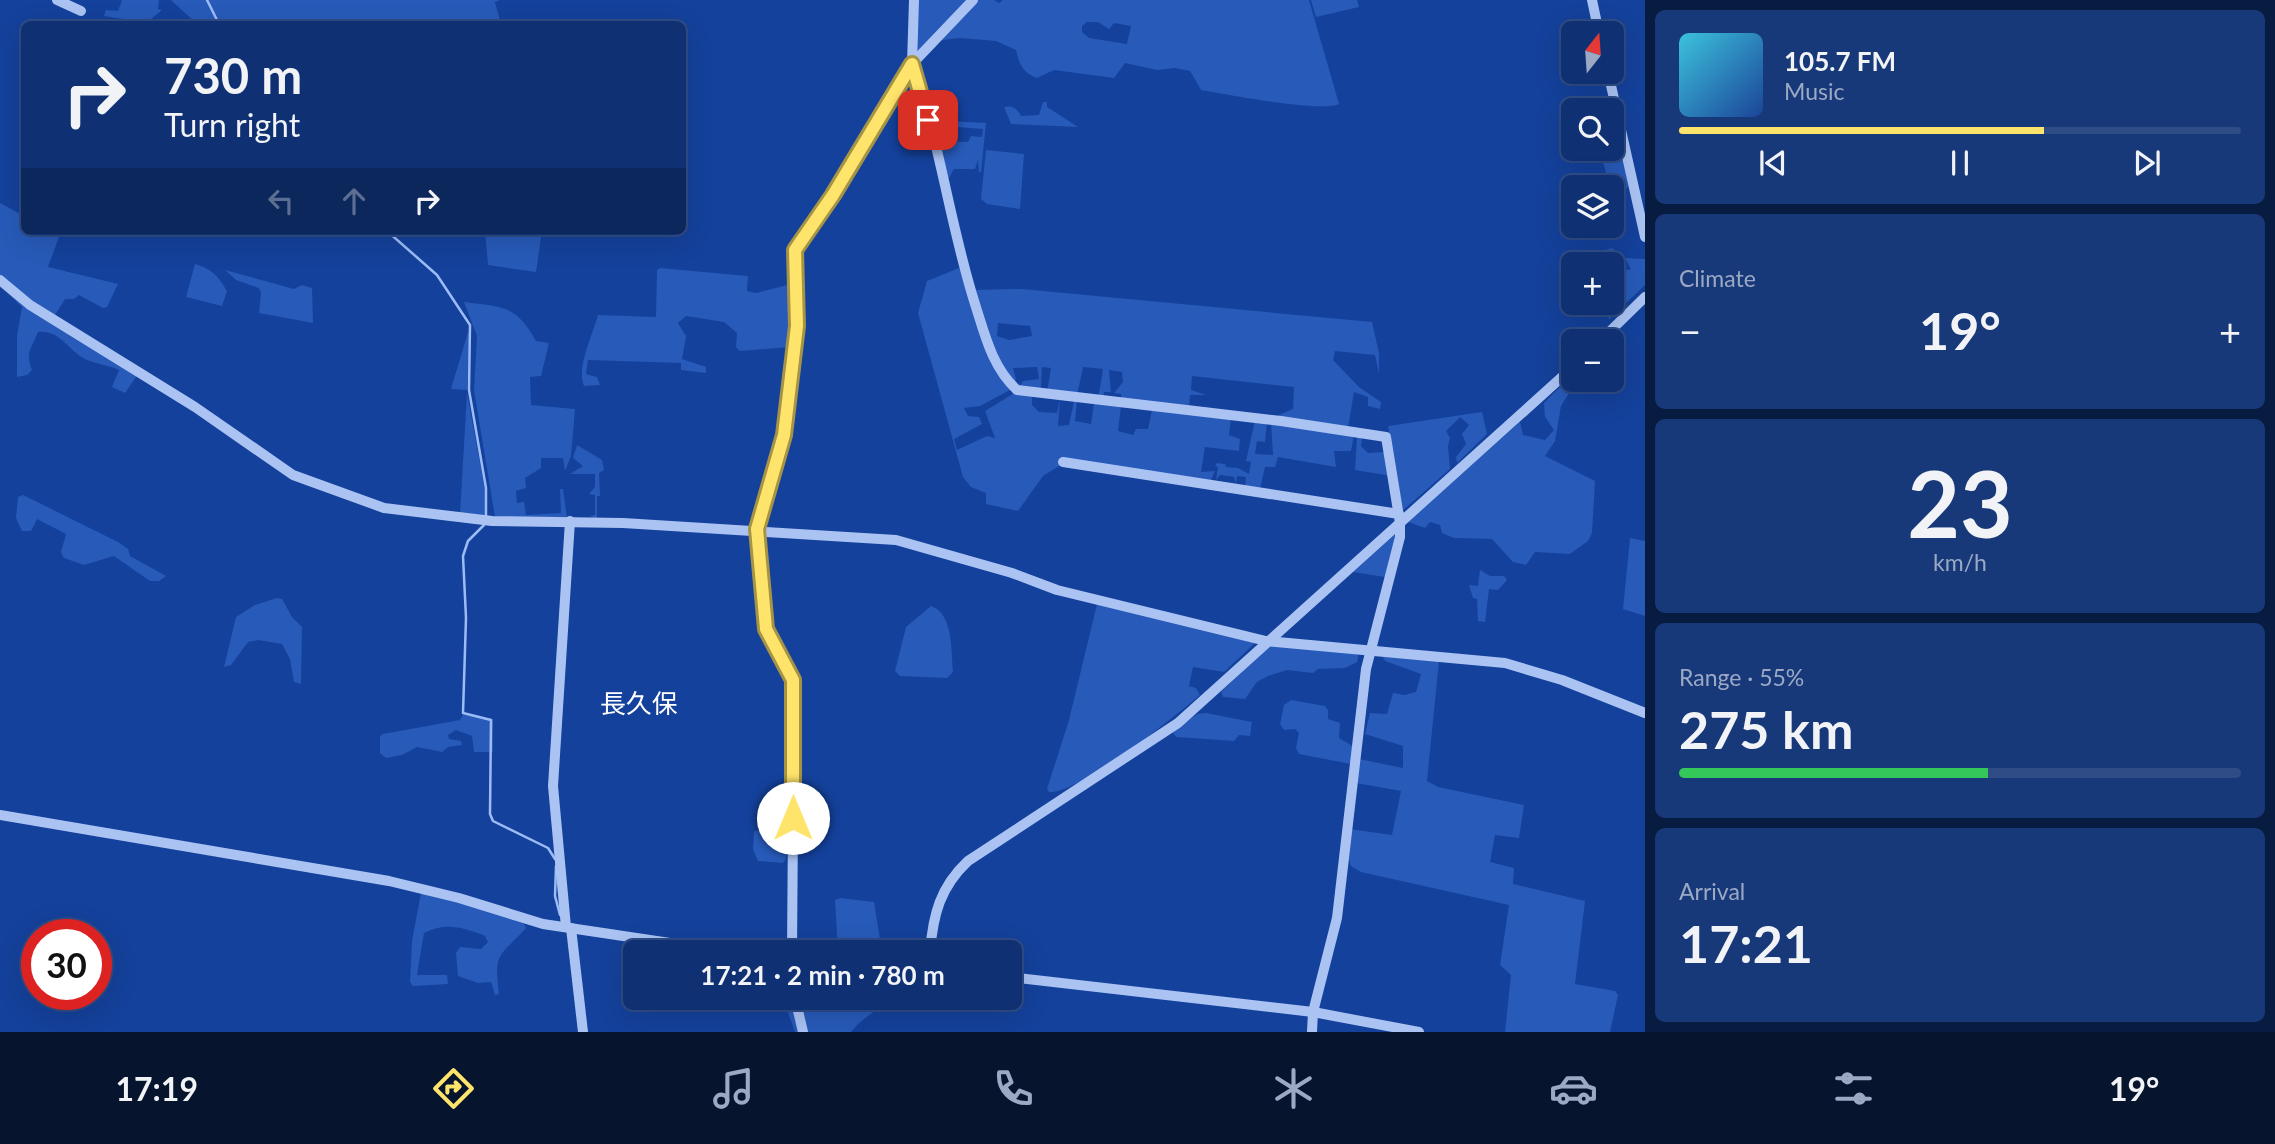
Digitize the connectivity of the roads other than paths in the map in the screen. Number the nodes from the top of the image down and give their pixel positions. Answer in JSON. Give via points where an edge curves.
{"nodes":[{"id":1,"x":57,"y":0,"type":"edge"},
{"id":2,"x":914,"y":0,"type":"edge"},
{"id":3,"x":973,"y":0,"type":"edge"},
{"id":4,"x":1592,"y":0,"type":"edge"},
{"id":5,"x":81,"y":11,"type":"dead end"},
{"id":6,"x":1596,"y":21,"type":"edge"},
{"id":7,"x":912,"y":64,"type":"junction"},
{"id":8,"x":1611,"y":84,"type":"edge"},
{"id":9,"x":1645,"y":237,"type":"edge"},
{"id":10,"x":0,"y":280,"type":"edge"},
{"id":11,"x":1645,"y":297,"type":"edge"},
{"id":12,"x":1612,"y":329,"type":"edge"},
{"id":13,"x":1561,"y":377,"type":"edge"},
{"id":14,"x":1063,"y":462,"type":"dead end"},
{"id":15,"x":1400,"y":518,"type":"junction"},
{"id":16,"x":570,"y":521,"type":"junction"},
{"id":17,"x":757,"y":529,"type":"junction"},
{"id":18,"x":1266,"y":641,"type":"junction"},
{"id":19,"x":1370,"y":650,"type":"junction"},
{"id":20,"x":1645,"y":713,"type":"edge"},
{"id":21,"x":0,"y":815,"type":"edge"},
{"id":22,"x":569,"y":927,"type":"junction"},
{"id":23,"x":653,"y":940,"type":"edge"},
{"id":24,"x":792,"y":940,"type":"edge"},
{"id":25,"x":932,"y":940,"type":"edge"},
{"id":26,"x":1022,"y":978,"type":"edge"},
{"id":27,"x":798,"y":1010,"type":"edge"},
{"id":28,"x":1313,"y":1012,"type":"junction"},
{"id":29,"x":583,"y":1032,"type":"edge"},
{"id":30,"x":803,"y":1032,"type":"edge"},
{"id":31,"x":1312,"y":1032,"type":"edge"},
{"id":32,"x":1419,"y":1032,"type":"edge"}],
"edges":[{"from":1,"to":5,"type":"street"},
{"from":2,"to":7,"type":"street"},
{"from":3,"to":7,"type":"street"},
{"from":4,"to":6,"type":"street"},
{"from":7,"to":15,"type":"street","via":[[961,260],[989,350],[1012,386],[1023,393],[1382,435]]},
{"from":7,"to":17,"type":"street","via":[[795,250],[797,326],[784,435]]},
{"from":8,"to":9,"type":"street"},
{"from":10,"to":16,"type":"street","via":[[271,461],[316,485],[384,508],[492,521]]},
{"from":11,"to":12,"type":"street"},
{"from":13,"to":15,"type":"street"},
{"from":14,"to":15,"type":"street"},
{"from":15,"to":18,"type":"street"},
{"from":15,"to":19,"type":"street","via":[[1400,537]]},
{"from":16,"to":17,"type":"street"},
{"from":16,"to":22,"type":"street","via":[[553,786]]},
{"from":17,"to":18,"type":"street","via":[[896,540],[1057,590]]},
{"from":17,"to":24,"type":"street","via":[[766,629],[794,690]]},
{"from":18,"to":19,"type":"street"},
{"from":18,"to":25,"type":"street","via":[[1178,723],[968,860],[954,874],[936,908]]},
{"from":19,"to":20,"type":"street","via":[[1505,663]]},
{"from":19,"to":28,"type":"street","via":[[1337,918]]},
{"from":21,"to":22,"type":"street","via":[[401,884]]},
{"from":22,"to":23,"type":"street"},
{"from":22,"to":29,"type":"street"},
{"from":26,"to":28,"type":"street"},
{"from":27,"to":30,"type":"street"},
{"from":28,"to":31,"type":"street"},
{"from":28,"to":32,"type":"street"}]}
